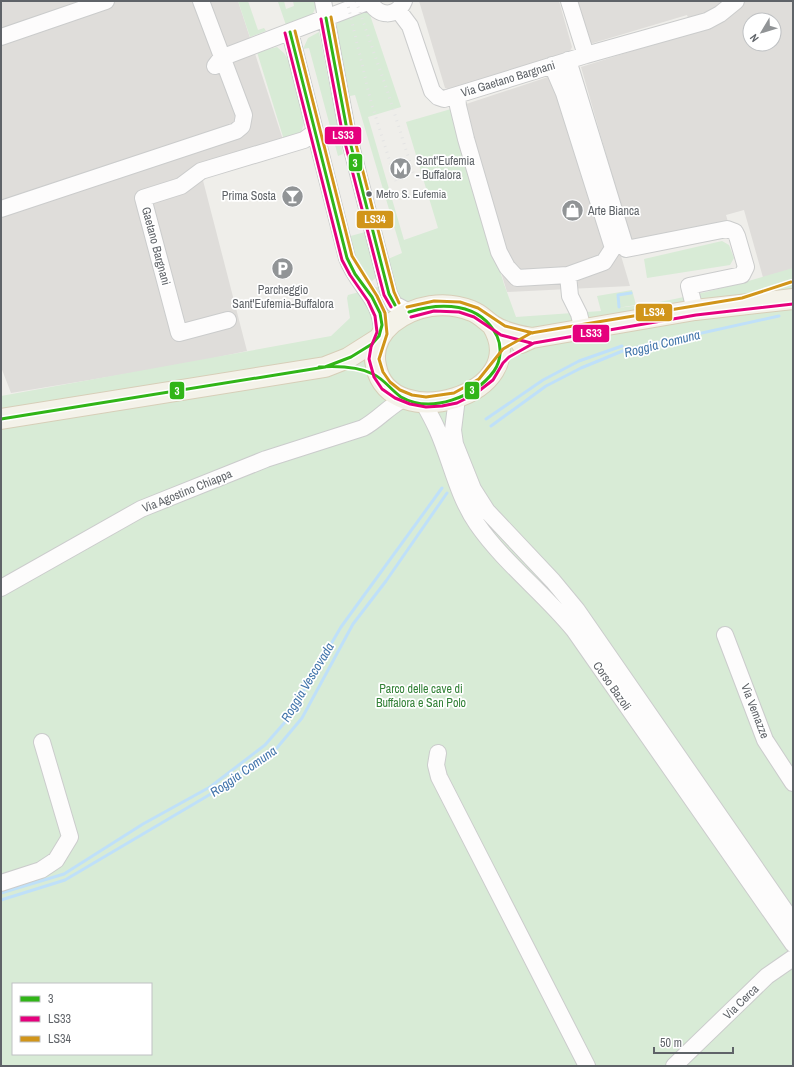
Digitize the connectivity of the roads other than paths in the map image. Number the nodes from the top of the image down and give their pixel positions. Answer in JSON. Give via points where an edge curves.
{"nodes":[{"id":1,"x":106,"y":1,"type":"edge"},
{"id":2,"x":202,"y":1,"type":"edge"},
{"id":3,"x":323,"y":1,"type":"edge"},
{"id":4,"x":370,"y":1,"type":"edge"},
{"id":5,"x":569,"y":1,"type":"edge"},
{"id":6,"x":736,"y":1,"type":"edge"},
{"id":7,"x":401,"y":6,"type":"edge"},
{"id":8,"x":326,"y":18,"type":"junction"},
{"id":9,"x":290,"y":32,"type":"junction"},
{"id":10,"x":1,"y":37,"type":"edge"},
{"id":11,"x":586,"y":55,"type":"junction"},
{"id":12,"x":568,"y":60,"type":"junction"},
{"id":13,"x":218,"y":62,"type":"junction"},
{"id":14,"x":552,"y":66,"type":"junction"},
{"id":15,"x":458,"y":95,"type":"junction"},
{"id":16,"x":315,"y":132,"type":"junction"},
{"id":17,"x":1,"y":209,"type":"edge"},
{"id":18,"x":568,"y":275,"type":"junction"},
{"id":19,"x":793,"y":288,"type":"edge"},
{"id":20,"x":793,"y":299,"type":"edge"},
{"id":21,"x":742,"y":303,"type":"junction"},
{"id":22,"x":695,"y":310,"type":"junction"},
{"id":23,"x":409,"y":312,"type":"junction"},
{"id":24,"x":228,"y":320,"type":"dead end"},
{"id":25,"x":492,"y":325,"type":"junction"},
{"id":26,"x":582,"y":330,"type":"junction"},
{"id":27,"x":380,"y":336,"type":"junction"},
{"id":28,"x":532,"y":338,"type":"junction"},
{"id":29,"x":499,"y":360,"type":"junction"},
{"id":30,"x":325,"y":367,"type":"junction"},
{"id":31,"x":380,"y":379,"type":"junction"},
{"id":32,"x":457,"y":398,"type":"junction"},
{"id":33,"x":414,"y":400,"type":"junction"},
{"id":34,"x":382,"y":414,"type":"junction"},
{"id":35,"x":1,"y":419,"type":"edge"},
{"id":36,"x":445,"y":430,"type":"junction"},
{"id":37,"x":1,"y":588,"type":"edge"},
{"id":38,"x":725,"y":635,"type":"dead end"},
{"id":39,"x":42,"y":742,"type":"dead end"},
{"id":40,"x":438,"y":754,"type":"dead end"},
{"id":41,"x":793,"y":783,"type":"edge"},
{"id":42,"x":1,"y":883,"type":"edge"},
{"id":43,"x":793,"y":922,"type":"edge"},
{"id":44,"x":793,"y":944,"type":"edge"},
{"id":45,"x":793,"y":958,"type":"edge"},
{"id":46,"x":587,"y":1066,"type":"edge"},
{"id":47,"x":674,"y":1066,"type":"edge"}],
"edges":[{"from":1,"to":10,"type":"street"},
{"from":2,"to":13,"type":"street"},
{"from":3,"to":8,"type":"street"},
{"from":4,"to":7,"type":"street","via":[[376,11],[382,13],[393,13]]},
{"from":4,"to":8,"type":"street"},
{"from":5,"to":11,"type":"street"},
{"from":6,"to":11,"type":"street","name":"Via Gaetano Bargnani","via":[[707,21]]},
{"from":7,"to":15,"type":"street","name":"Via Gaetano Bargnani","via":[[432,91],[444,99]]},
{"from":8,"to":9,"type":"street"},
{"from":8,"to":23,"type":"street","via":[[346,130],[389,294],[394,304]]},
{"from":9,"to":13,"type":"street"},
{"from":9,"to":16,"type":"street"},
{"from":11,"to":12,"type":"street","name":"Via Gaetano Bargnani"},
{"from":12,"to":14,"type":"street","name":"Via Gaetano Bargnani"},
{"from":12,"to":22,"type":"street","via":[[626,250],[726,229],[735,232],[745,271],[742,275],[689,286]]},
{"from":13,"to":17,"type":"street","via":[[244,115],[242,126],[236,132]]},
{"from":14,"to":15,"type":"street","name":"Via Gaetano Bargnani"},
{"from":14,"to":18,"type":"street","via":[[564,93],[613,248],[604,262]]},
{"from":15,"to":18,"type":"street","via":[[466,139],[499,252],[507,267],[517,278]]},
{"from":16,"to":24,"type":"street","name":"Gaetano Bargnani","via":[[304,140],[201,171],[181,186],[143,198],[179,333]]},
{"from":16,"to":27,"type":"street","via":[[347,258],[356,277],[375,303],[380,318]]},
{"from":18,"to":26,"type":"street","via":[[570,296],[579,314]]},
{"from":19,"to":21,"type":"main road"},
{"from":20,"to":21,"type":"main road"},
{"from":21,"to":22,"type":"main road"},
{"from":22,"to":26,"type":"main road"},
{"from":23,"to":25,"type":"main road","via":[[430,306],[452,306],[474,312]]},
{"from":23,"to":27,"type":"main road","via":[[396,320]]},
{"from":25,"to":28,"type":"main road"},
{"from":25,"to":29,"type":"main road","via":[[500,342]]},
{"from":26,"to":28,"type":"main road"},
{"from":27,"to":30,"type":"main road","via":[[348,358]]},
{"from":27,"to":31,"type":"main road","via":[[374,358]]},
{"from":28,"to":29,"type":"main road"},
{"from":29,"to":32,"type":"main road","via":[[494,370],[479,386]]},
{"from":30,"to":31,"type":"main road","via":[[350,368]]},
{"from":30,"to":35,"type":"main road"},
{"from":31,"to":33,"type":"main road","via":[[396,393]]},
{"from":31,"to":34,"type":"street","via":[[384,398]]},
{"from":32,"to":33,"type":"main road","via":[[434,402]]},
{"from":32,"to":36,"type":"street"},
{"from":33,"to":34,"type":"street","name":"Via Agostino Chiappa","via":[[393,405]]},
{"from":33,"to":36,"type":"street"},
{"from":34,"to":37,"type":"street","name":"Via Agostino Chiappa","via":[[363,428],[266,459],[141,509]]},
{"from":36,"to":43,"type":"street","name":"Corso Bazoli","via":[[455,444],[473,489],[487,511],[577,610]]},
{"from":36,"to":44,"type":"street","name":"Corso Bazoli","via":[[449,466],[477,524],[495,547],[555,606],[574,630]]},
{"from":38,"to":41,"type":"street","name":"Via Vemazze","via":[[765,740]]},
{"from":39,"to":42,"type":"street","via":[[70,837],[56,860],[41,870]]},
{"from":40,"to":46,"type":"street","via":[[436,765],[439,777]]},
{"from":45,"to":47,"type":"street","name":"Via Cerca","via":[[767,976]]}]}
